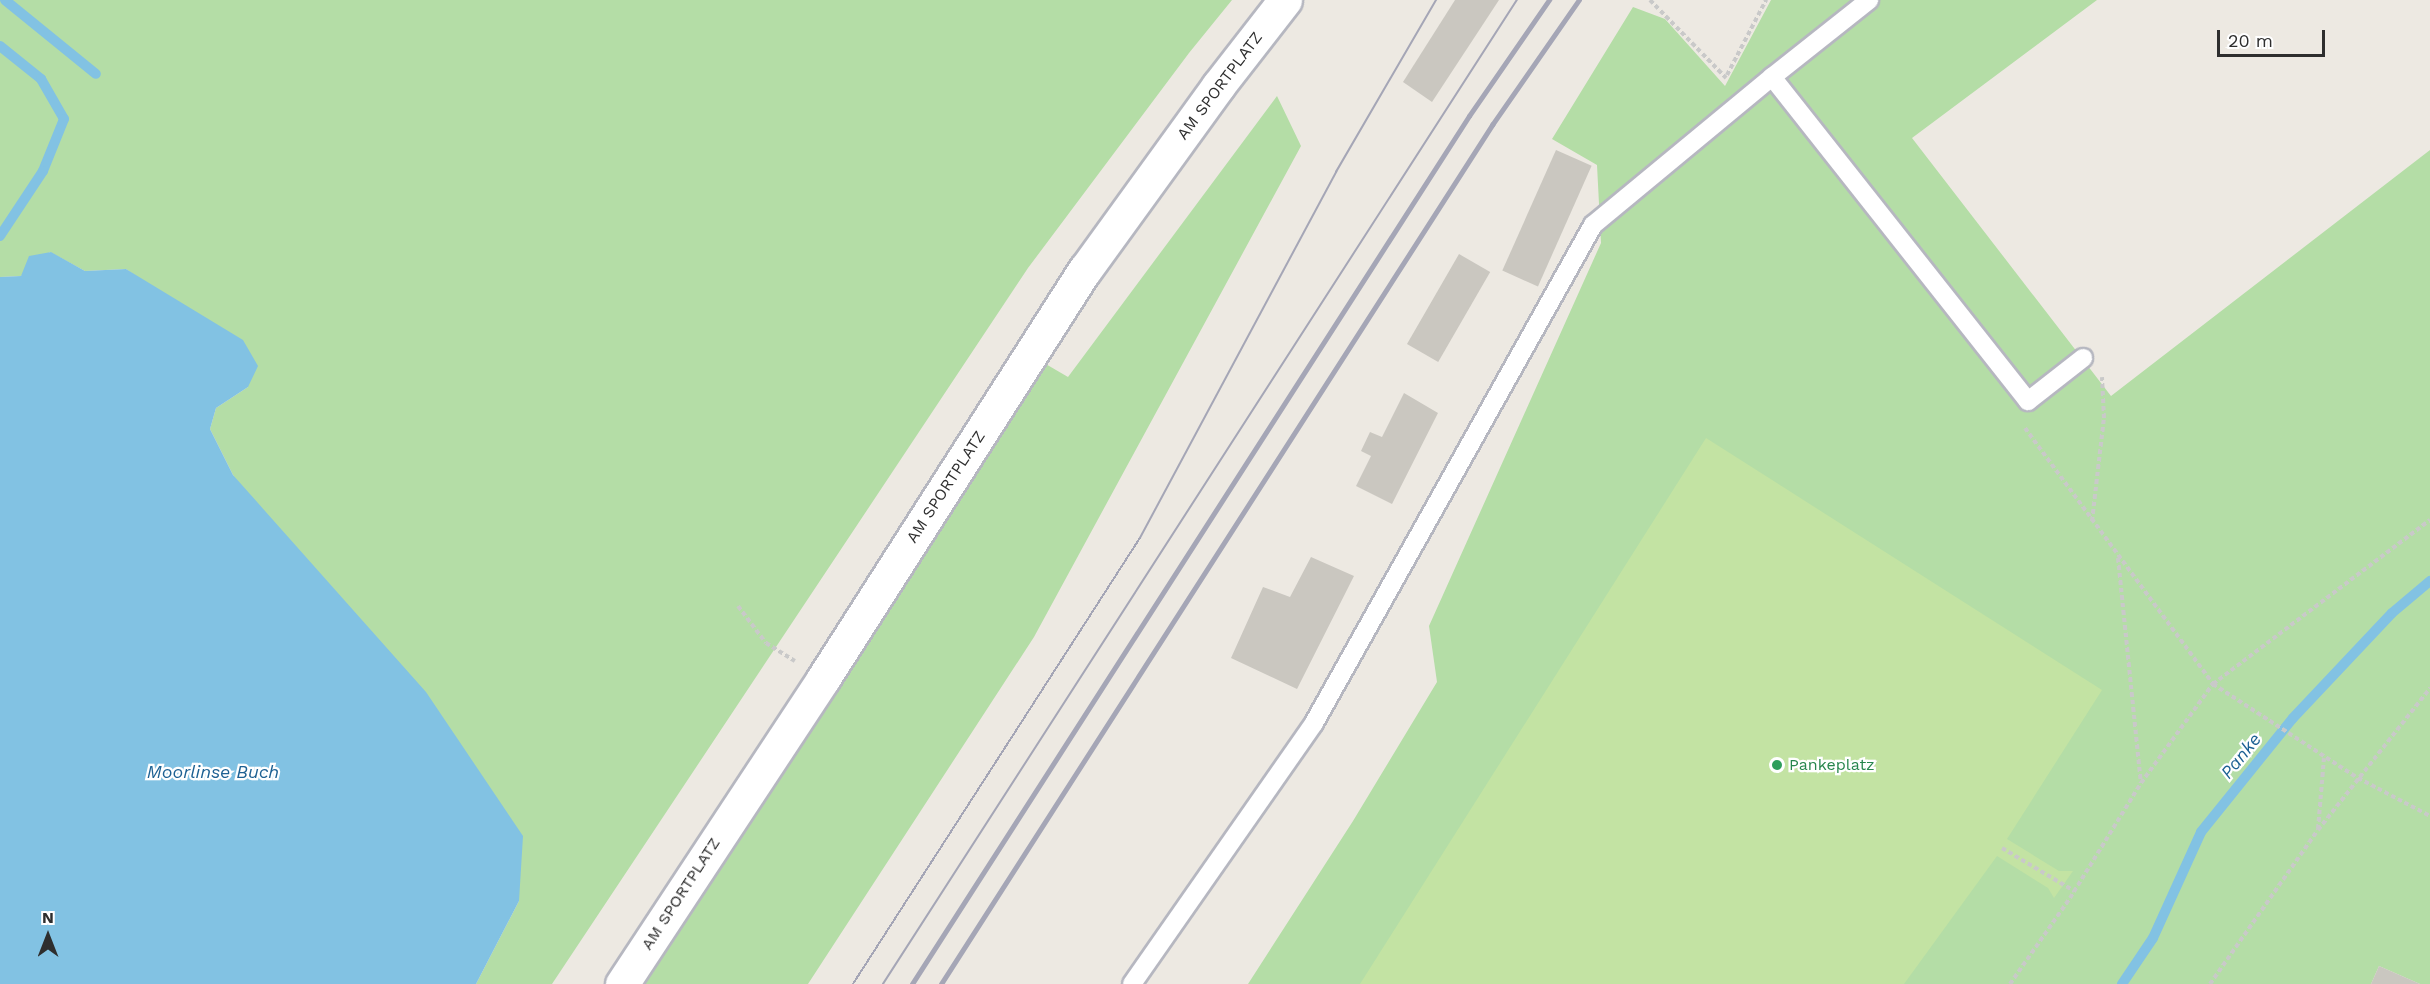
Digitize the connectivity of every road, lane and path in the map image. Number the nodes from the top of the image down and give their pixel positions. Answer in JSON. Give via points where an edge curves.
{"nodes":[{"id":1,"x":1285,"y":0,"type":"edge"},
{"id":2,"x":1650,"y":0,"type":"edge"},
{"id":3,"x":1766,"y":0,"type":"edge"},
{"id":4,"x":1869,"y":0,"type":"edge"},
{"id":5,"x":1772,"y":77,"type":"junction"},
{"id":6,"x":1726,"y":78,"type":"junction"},
{"id":7,"x":2083,"y":358,"type":"dead end"},
{"id":8,"x":2102,"y":376,"type":"dead end"},
{"id":9,"x":2028,"y":401,"type":"junction"},
{"id":10,"x":2430,"y":520,"type":"edge"},
{"id":11,"x":2092,"y":522,"type":"junction"},
{"id":12,"x":2118,"y":558,"type":"junction"},
{"id":13,"x":738,"y":606,"type":"dead end"},
{"id":14,"x":823,"y":679,"type":"junction"},
{"id":15,"x":2213,"y":684,"type":"junction"},
{"id":16,"x":2430,"y":688,"type":"edge"},
{"id":17,"x":2324,"y":758,"type":"junction"},
{"id":18,"x":2358,"y":778,"type":"junction"},
{"id":19,"x":2141,"y":783,"type":"junction"},
{"id":20,"x":2430,"y":816,"type":"edge"},
{"id":21,"x":2318,"y":830,"type":"junction"},
{"id":22,"x":2002,"y":848,"type":"dead end"},
{"id":23,"x":2074,"y":891,"type":"junction"},
{"id":24,"x":622,"y":984,"type":"edge"},
{"id":25,"x":1132,"y":984,"type":"edge"},
{"id":26,"x":2010,"y":984,"type":"edge"},
{"id":27,"x":2210,"y":984,"type":"edge"}],
"edges":[{"from":1,"to":14,"type":"street","name":"AM SPORTPLATZ","via":[[1085,270]]},
{"from":2,"to":6,"type":"path"},
{"from":3,"to":6,"type":"path"},
{"from":4,"to":5,"type":"lane"},
{"from":5,"to":6,"type":"path"},
{"from":5,"to":9,"type":"lane"},
{"from":5,"to":25,"type":"lane","via":[[1593,225],[1314,723]]},
{"from":7,"to":9,"type":"lane"},
{"from":8,"to":11,"type":"path","via":[[2104,418]]},
{"from":9,"to":11,"type":"path","via":[[2022,423]]},
{"from":10,"to":15,"type":"path"},
{"from":11,"to":12,"type":"path"},
{"from":12,"to":15,"type":"path"},
{"from":12,"to":19,"type":"path"},
{"from":13,"to":14,"type":"path","via":[[766,643]]},
{"from":14,"to":24,"type":"street","name":"AM SPORTPLATZ"},
{"from":15,"to":17,"type":"path"},
{"from":15,"to":19,"type":"path"},
{"from":16,"to":18,"type":"path"},
{"from":17,"to":18,"type":"path"},
{"from":17,"to":21,"type":"path"},
{"from":18,"to":20,"type":"path"},
{"from":18,"to":21,"type":"path"},
{"from":19,"to":23,"type":"path"},
{"from":21,"to":27,"type":"path"},
{"from":22,"to":23,"type":"path"},
{"from":23,"to":26,"type":"path"}]}
